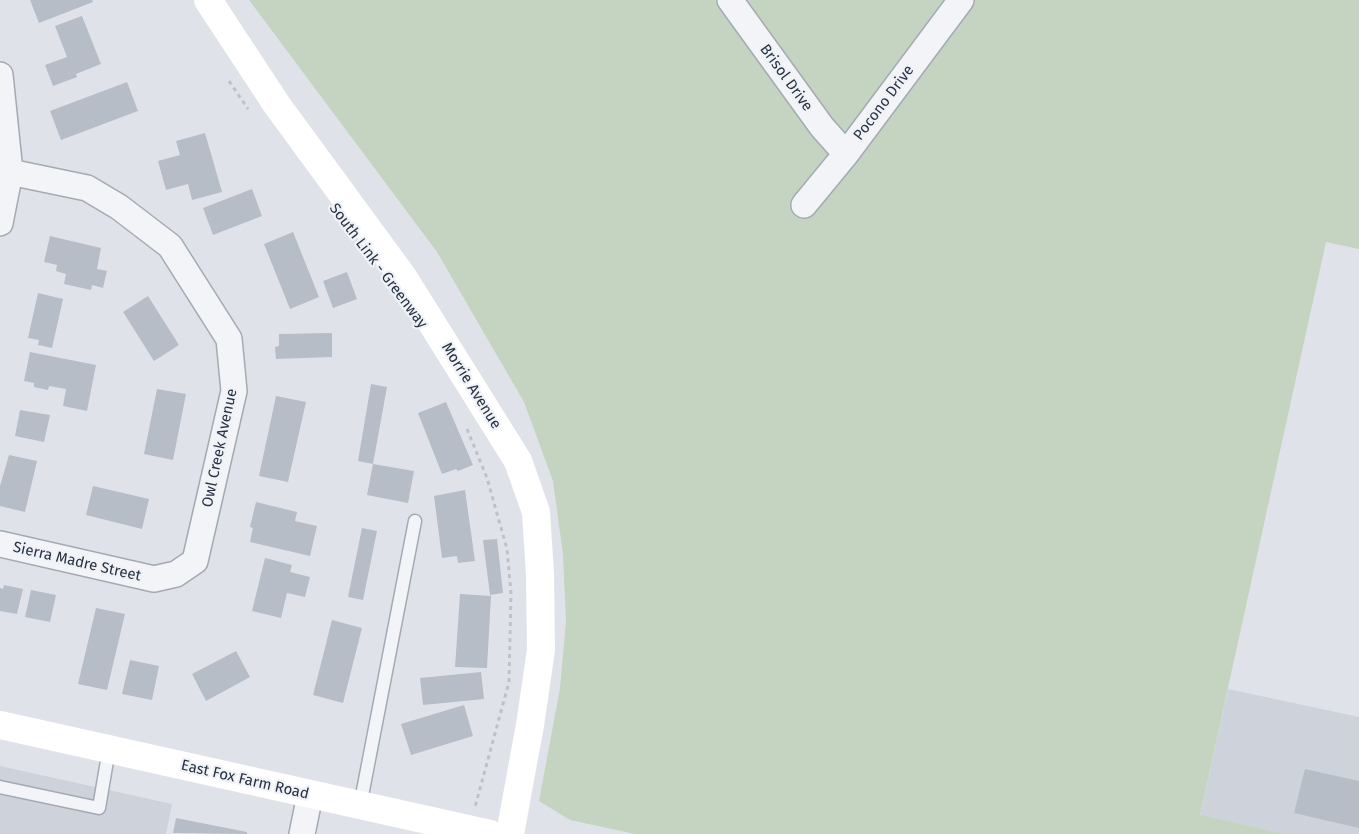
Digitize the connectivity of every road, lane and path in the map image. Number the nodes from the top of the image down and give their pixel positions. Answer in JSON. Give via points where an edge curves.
{"nodes":[{"id":1,"x":208,"y":0,"type":"edge"},
{"id":2,"x":730,"y":0,"type":"edge"},
{"id":3,"x":961,"y":0,"type":"edge"},
{"id":4,"x":0,"y":75,"type":"edge"},
{"id":5,"x":228,"y":79,"type":"dead end"},
{"id":6,"x":250,"y":112,"type":"dead end"},
{"id":7,"x":846,"y":154,"type":"junction"},
{"id":8,"x":5,"y":171,"type":"edge"},
{"id":9,"x":804,"y":205,"type":"dead end"},
{"id":10,"x":0,"y":222,"type":"edge"},
{"id":11,"x":466,"y":427,"type":"dead end"},
{"id":12,"x":415,"y":521,"type":"dead end"},
{"id":13,"x":0,"y":544,"type":"edge"},
{"id":14,"x":154,"y":579,"type":"joint"},
{"id":15,"x":0,"y":725,"type":"edge"},
{"id":16,"x":109,"y":749,"type":"junction"},
{"id":17,"x":0,"y":787,"type":"edge"},
{"id":18,"x":310,"y":795,"type":"junction"},
{"id":19,"x":360,"y":806,"type":"junction"},
{"id":20,"x":476,"y":806,"type":"dead end"},
{"id":21,"x":302,"y":834,"type":"edge"},
{"id":22,"x":490,"y":834,"type":"edge"},
{"id":23,"x":510,"y":834,"type":"edge"}],
"edges":[{"from":1,"to":23,"type":"main road","name":"Morrie Avenue","via":[[277,105],[403,277],[518,461],[536,512],[541,650]]},
{"from":2,"to":7,"type":"street","name":"Brisol Drive","via":[[822,127]]},
{"from":3,"to":7,"type":"street","name":"Pocono Drive"},
{"from":4,"to":8,"type":"street"},
{"from":5,"to":6,"type":"path"},
{"from":7,"to":9,"type":"street","name":"Pocono Drive"},
{"from":8,"to":10,"type":"street"},
{"from":8,"to":14,"type":"street","name":"Owl Creek Avenue","via":[[87,188],[119,207],[170,246],[229,339],[234,391],[195,561],[176,574]]},
{"from":11,"to":20,"type":"path","via":[[487,478],[507,549],[511,593],[509,682]]},
{"from":12,"to":19,"type":"lane"},
{"from":13,"to":14,"type":"street","name":"Sierra Madre Street"},
{"from":15,"to":16,"type":"main road","name":"East Fox Farm Road"},
{"from":16,"to":17,"type":"lane","via":[[99,808]]},
{"from":16,"to":18,"type":"main road","name":"East Fox Farm Road"},
{"from":18,"to":19,"type":"main road","name":"East Fox Farm Road"},
{"from":18,"to":21,"type":"street"},
{"from":19,"to":22,"type":"main road","name":"East Fox Farm Road"}]}
